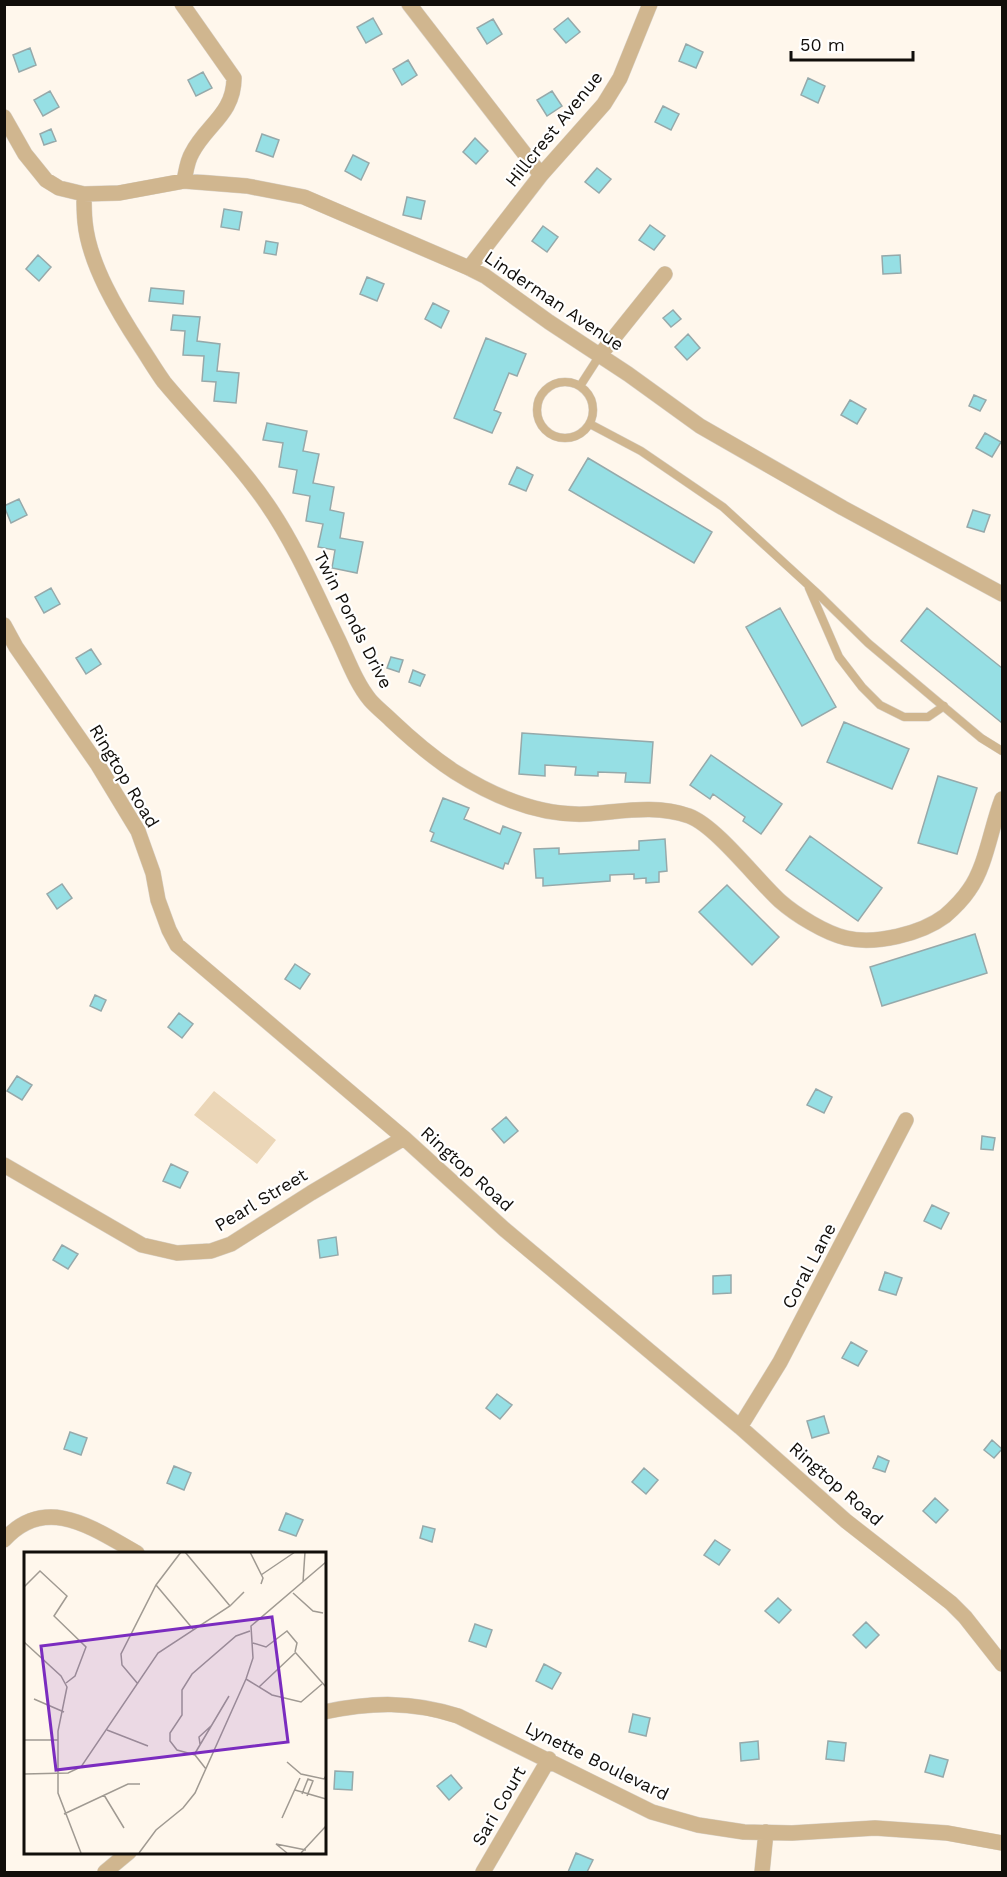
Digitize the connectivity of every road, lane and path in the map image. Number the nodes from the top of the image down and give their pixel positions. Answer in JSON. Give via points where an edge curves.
{"nodes":[{"id":1,"x":182,"y":4,"type":"edge"},
{"id":2,"x":409,"y":4,"type":"edge"},
{"id":3,"x":650,"y":4,"type":"edge"},
{"id":4,"x":4,"y":117,"type":"edge"},
{"id":5,"x":541,"y":175,"type":"junction"},
{"id":6,"x":184,"y":181,"type":"junction"},
{"id":7,"x":84,"y":194,"type":"junction"},
{"id":8,"x":469,"y":268,"type":"junction"},
{"id":9,"x":665,"y":274,"type":"dead end"},
{"id":10,"x":600,"y":356,"type":"junction"},
{"id":11,"x":580,"y":386,"type":"junction"},
{"id":12,"x":590,"y":424,"type":"junction"},
{"id":13,"x":807,"y":584,"type":"junction"},
{"id":14,"x":1002,"y":594,"type":"edge"},
{"id":15,"x":4,"y":626,"type":"edge"},
{"id":16,"x":10,"y":651,"type":"edge"},
{"id":17,"x":944,"y":706,"type":"junction"},
{"id":18,"x":1002,"y":751,"type":"edge"},
{"id":19,"x":1002,"y":799,"type":"edge"},
{"id":20,"x":906,"y":1120,"type":"dead end"},
{"id":21,"x":404,"y":1138,"type":"junction"},
{"id":22,"x":4,"y":1165,"type":"edge"},
{"id":23,"x":740,"y":1426,"type":"junction"},
{"id":24,"x":4,"y":1540,"type":"edge"},
{"id":25,"x":135,"y":1552,"type":"edge"},
{"id":26,"x":1002,"y":1664,"type":"edge"},
{"id":27,"x":326,"y":1712,"type":"edge"},
{"id":28,"x":549,"y":1759,"type":"junction"},
{"id":29,"x":766,"y":1832,"type":"junction"},
{"id":30,"x":1002,"y":1843,"type":"edge"},
{"id":31,"x":127,"y":1853,"type":"edge"},
{"id":32,"x":105,"y":1872,"type":"edge"},
{"id":33,"x":483,"y":1872,"type":"edge"},
{"id":34,"x":762,"y":1872,"type":"edge"}],
"edges":[{"from":1,"to":6,"type":"street","via":[[234,78],[234,92],[225,111],[192,153]]},
{"from":2,"to":5,"type":"street"},
{"from":3,"to":5,"type":"street","name":"Hillcrest Avenue","via":[[620,78],[604,104]]},
{"from":4,"to":7,"type":"street","name":"Linderman Avenue","via":[[25,154],[46,180],[59,188]]},
{"from":5,"to":8,"type":"street","name":"Hillcrest Avenue"},
{"from":6,"to":7,"type":"street","name":"Linderman Avenue","via":[[119,193]]},
{"from":6,"to":8,"type":"street","name":"Linderman Avenue","via":[[247,186],[304,197]]},
{"from":7,"to":19,"type":"street","name":"Twin Ponds Drive","via":[[91,252],[117,310],[162,378],[268,505],[371,701],[414,742],[456,772],[491,792],[557,813],[647,809],[689,816],[719,839],[782,903],[826,932],[848,939],[891,938],[919,930],[945,916],[978,874]]},
{"from":8,"to":10,"type":"street","name":"Linderman Avenue"},
{"from":9,"to":10,"type":"street"},
{"from":10,"to":11,"type":"lane"},
{"from":10,"to":14,"type":"street","name":"Linderman Avenue","via":[[700,426]]},
{"from":11,"to":12,"type":"lane","via":[[594,409]]},
{"from":11,"to":12,"type":"lane","via":[[565,381],[545,390],[539,399],[539,421],[545,430],[566,438],[576,436]]},
{"from":12,"to":13,"type":"lane","via":[[641,451],[723,507]]},
{"from":13,"to":17,"type":"lane","via":[[868,643]]},
{"from":13,"to":17,"type":"lane","via":[[839,657],[880,705],[904,717],[928,717]]},
{"from":15,"to":16,"type":"street","name":"Ringtop Road"},
{"from":16,"to":21,"type":"street","name":"Ringtop Road","via":[[98,765],[138,831],[158,900],[177,945]]},
{"from":17,"to":18,"type":"lane"},
{"from":20,"to":23,"type":"street","name":"Coral Lane","via":[[780,1362]]},
{"from":21,"to":22,"type":"street","name":"Pearl Street","via":[[231,1244],[211,1251],[177,1253],[142,1245]]},
{"from":21,"to":23,"type":"street","name":"Ringtop Road","via":[[504,1229]]},
{"from":23,"to":26,"type":"street","name":"Ringtop Road","via":[[846,1521],[951,1603]]},
{"from":24,"to":25,"type":"street","via":[[24,1523],[54,1517],[84,1523]]},
{"from":27,"to":28,"type":"street","name":"Lynette Boulevard","via":[[358,1705],[411,1704],[433,1708]]},
{"from":28,"to":29,"type":"street","name":"Lynette Boulevard","via":[[652,1812],[698,1825]]},
{"from":28,"to":33,"type":"street","name":"Sari Court"},
{"from":29,"to":30,"type":"street","name":"Lynette Boulevard","via":[[875,1828],[947,1833]]},
{"from":29,"to":34,"type":"street"},
{"from":31,"to":32,"type":"street"}]}
